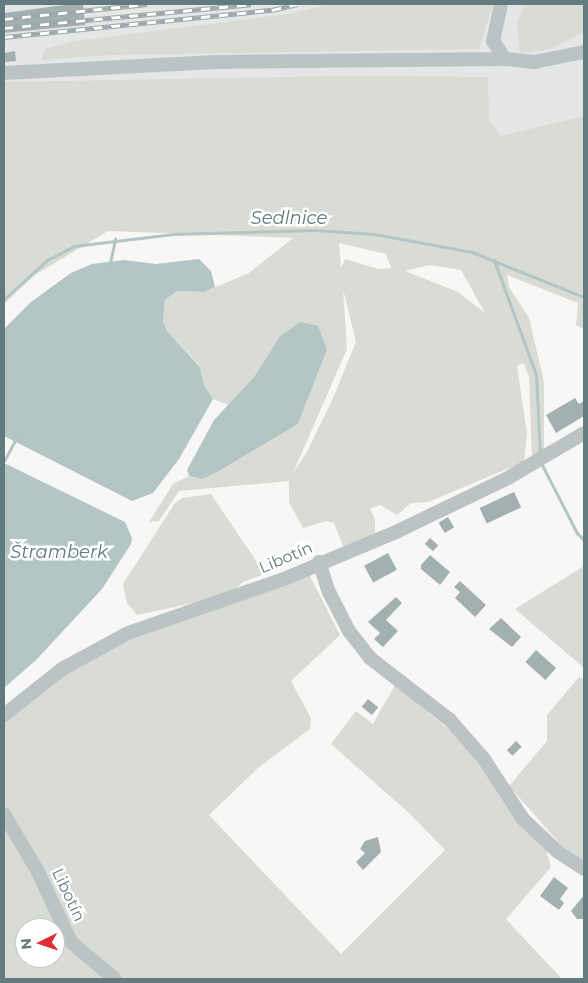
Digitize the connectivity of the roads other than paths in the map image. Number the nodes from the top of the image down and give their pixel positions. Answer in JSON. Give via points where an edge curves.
{"nodes":[{"id":1,"x":501,"y":4,"type":"edge"},
{"id":2,"x":584,"y":52,"type":"edge"},
{"id":3,"x":505,"y":59,"type":"junction"},
{"id":4,"x":4,"y":73,"type":"edge"},
{"id":5,"x":584,"y":433,"type":"edge"},
{"id":6,"x":319,"y":562,"type":"junction"},
{"id":7,"x":4,"y":715,"type":"edge"},
{"id":8,"x":4,"y":814,"type":"edge"},
{"id":9,"x":584,"y":869,"type":"edge"},
{"id":10,"x":115,"y":979,"type":"edge"}],
"edges":[{"from":1,"to":3,"type":"street","via":[[493,41]]},
{"from":2,"to":3,"type":"street","via":[[534,62]]},
{"from":3,"to":4,"type":"street","via":[[216,62]]},
{"from":5,"to":6,"type":"street","name":"Libotín","via":[[508,478],[398,531]]},
{"from":6,"to":7,"type":"street","name":"Libotín","via":[[284,579],[120,637],[62,669]]},
{"from":6,"to":9,"type":"street","via":[[329,592],[349,631],[370,658],[450,720],[484,759],[523,819],[558,852]]},
{"from":8,"to":10,"type":"street","name":"Libotín","via":[[38,872],[71,942]]}]}
